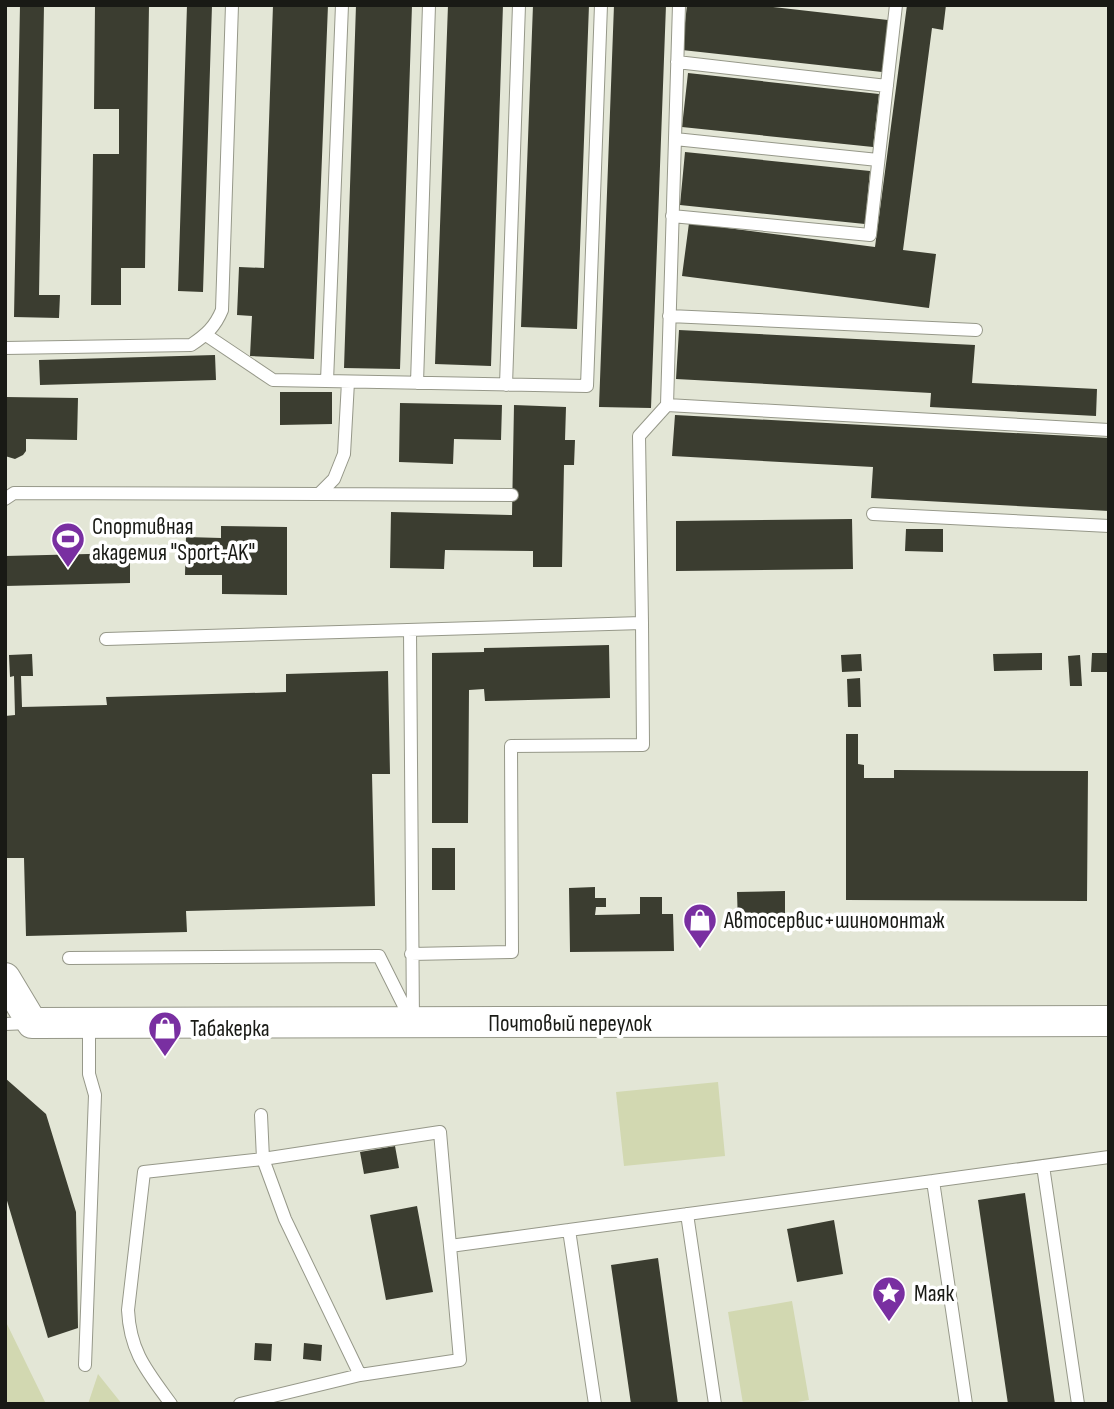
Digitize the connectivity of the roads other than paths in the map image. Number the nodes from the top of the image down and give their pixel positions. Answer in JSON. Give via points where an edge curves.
{"nodes":[{"id":1,"x":232,"y":5,"type":"edge"},
{"id":2,"x":342,"y":5,"type":"edge"},
{"id":3,"x":429,"y":5,"type":"edge"},
{"id":4,"x":519,"y":5,"type":"edge"},
{"id":5,"x":601,"y":5,"type":"edge"},
{"id":6,"x":679,"y":5,"type":"edge"},
{"id":7,"x":892,"y":6,"type":"edge"},
{"id":8,"x":677,"y":62,"type":"junction"},
{"id":9,"x":887,"y":86,"type":"junction"},
{"id":10,"x":675,"y":139,"type":"junction"},
{"id":11,"x":878,"y":160,"type":"junction"},
{"id":12,"x":672,"y":216,"type":"junction"},
{"id":13,"x":669,"y":316,"type":"junction"},
{"id":14,"x":976,"y":330,"type":"dead end"},
{"id":15,"x":206,"y":335,"type":"junction"},
{"id":16,"x":5,"y":348,"type":"edge"},
{"id":17,"x":327,"y":381,"type":"junction"},
{"id":18,"x":348,"y":382,"type":"junction"},
{"id":19,"x":417,"y":383,"type":"junction"},
{"id":20,"x":506,"y":385,"type":"junction"},
{"id":21,"x":667,"y":405,"type":"junction"},
{"id":22,"x":1109,"y":430,"type":"edge"},
{"id":23,"x":319,"y":494,"type":"junction"},
{"id":24,"x":512,"y":495,"type":"dead end"},
{"id":25,"x":5,"y":499,"type":"edge"},
{"id":26,"x":873,"y":514,"type":"dead end"},
{"id":27,"x":1109,"y":526,"type":"edge"},
{"id":28,"x":642,"y":623,"type":"junction"},
{"id":29,"x":410,"y":630,"type":"junction"},
{"id":30,"x":106,"y":639,"type":"dead end"},
{"id":31,"x":411,"y":954,"type":"junction"},
{"id":32,"x":69,"y":958,"type":"dead end"},
{"id":33,"x":5,"y":978,"type":"edge"},
{"id":34,"x":16,"y":1014,"type":"edge"},
{"id":35,"x":1109,"y":1021,"type":"edge"},
{"id":36,"x":89,"y":1023,"type":"junction"},
{"id":37,"x":413,"y":1023,"type":"junction"},
{"id":38,"x":261,"y":1115,"type":"dead end"},
{"id":39,"x":1109,"y":1157,"type":"edge"},
{"id":40,"x":263,"y":1159,"type":"junction"},
{"id":41,"x":1043,"y":1166,"type":"junction"},
{"id":42,"x":933,"y":1181,"type":"junction"},
{"id":43,"x":687,"y":1214,"type":"junction"},
{"id":44,"x":569,"y":1230,"type":"junction"},
{"id":45,"x":450,"y":1247,"type":"junction"},
{"id":46,"x":85,"y":1365,"type":"dead end"},
{"id":47,"x":360,"y":1375,"type":"junction"},
{"id":48,"x":171,"y":1404,"type":"edge"},
{"id":49,"x":240,"y":1404,"type":"edge"},
{"id":50,"x":595,"y":1404,"type":"edge"},
{"id":51,"x":715,"y":1404,"type":"edge"},
{"id":52,"x":966,"y":1404,"type":"edge"},
{"id":53,"x":1078,"y":1404,"type":"edge"}],
"edges":[{"from":1,"to":15,"type":"lane","via":[[222,310]]},
{"from":2,"to":17,"type":"lane"},
{"from":3,"to":19,"type":"lane"},
{"from":4,"to":20,"type":"lane"},
{"from":5,"to":20,"type":"lane","via":[[587,386]]},
{"from":6,"to":8,"type":"lane"},
{"from":7,"to":9,"type":"lane"},
{"from":8,"to":9,"type":"lane"},
{"from":8,"to":10,"type":"lane"},
{"from":9,"to":11,"type":"lane"},
{"from":10,"to":11,"type":"lane"},
{"from":10,"to":12,"type":"lane"},
{"from":11,"to":12,"type":"lane","via":[[870,235]]},
{"from":12,"to":13,"type":"lane"},
{"from":13,"to":14,"type":"lane"},
{"from":13,"to":21,"type":"lane"},
{"from":15,"to":16,"type":"lane","via":[[191,345]]},
{"from":15,"to":17,"type":"lane","via":[[273,380]]},
{"from":17,"to":18,"type":"lane"},
{"from":18,"to":19,"type":"lane"},
{"from":18,"to":23,"type":"lane","via":[[344,454],[334,479]]},
{"from":19,"to":20,"type":"lane"},
{"from":21,"to":22,"type":"lane"},
{"from":21,"to":28,"type":"lane","via":[[639,436]]},
{"from":23,"to":24,"type":"lane"},
{"from":23,"to":25,"type":"lane","via":[[15,493]]},
{"from":26,"to":27,"type":"lane"},
{"from":28,"to":29,"type":"lane"},
{"from":28,"to":31,"type":"lane","via":[[643,745],[510,746],[512,952]]},
{"from":29,"to":30,"type":"lane"},
{"from":29,"to":31,"type":"lane"},
{"from":31,"to":37,"type":"lane"},
{"from":32,"to":37,"type":"lane","via":[[379,956]]},
{"from":33,"to":34,"type":"street"},
{"from":34,"to":36,"type":"street","name":"Почтовый переулок"},
{"from":35,"to":37,"type":"street","name":"Почтовый переулок"},
{"from":36,"to":37,"type":"street","name":"Почтовый переулок"},
{"from":36,"to":46,"type":"lane","via":[[89,1074],[95,1095]]},
{"from":38,"to":40,"type":"lane"},
{"from":39,"to":41,"type":"lane"},
{"from":40,"to":45,"type":"lane","via":[[440,1132]]},
{"from":40,"to":47,"type":"lane","via":[[285,1219]]},
{"from":40,"to":48,"type":"lane","via":[[144,1172],[129,1326],[141,1363]]},
{"from":41,"to":42,"type":"lane"},
{"from":41,"to":53,"type":"lane"},
{"from":42,"to":43,"type":"lane"},
{"from":42,"to":52,"type":"lane"},
{"from":43,"to":44,"type":"lane"},
{"from":43,"to":51,"type":"lane"},
{"from":44,"to":45,"type":"lane"},
{"from":44,"to":50,"type":"lane"},
{"from":45,"to":47,"type":"lane","via":[[460,1360]]},
{"from":47,"to":49,"type":"lane"}]}
